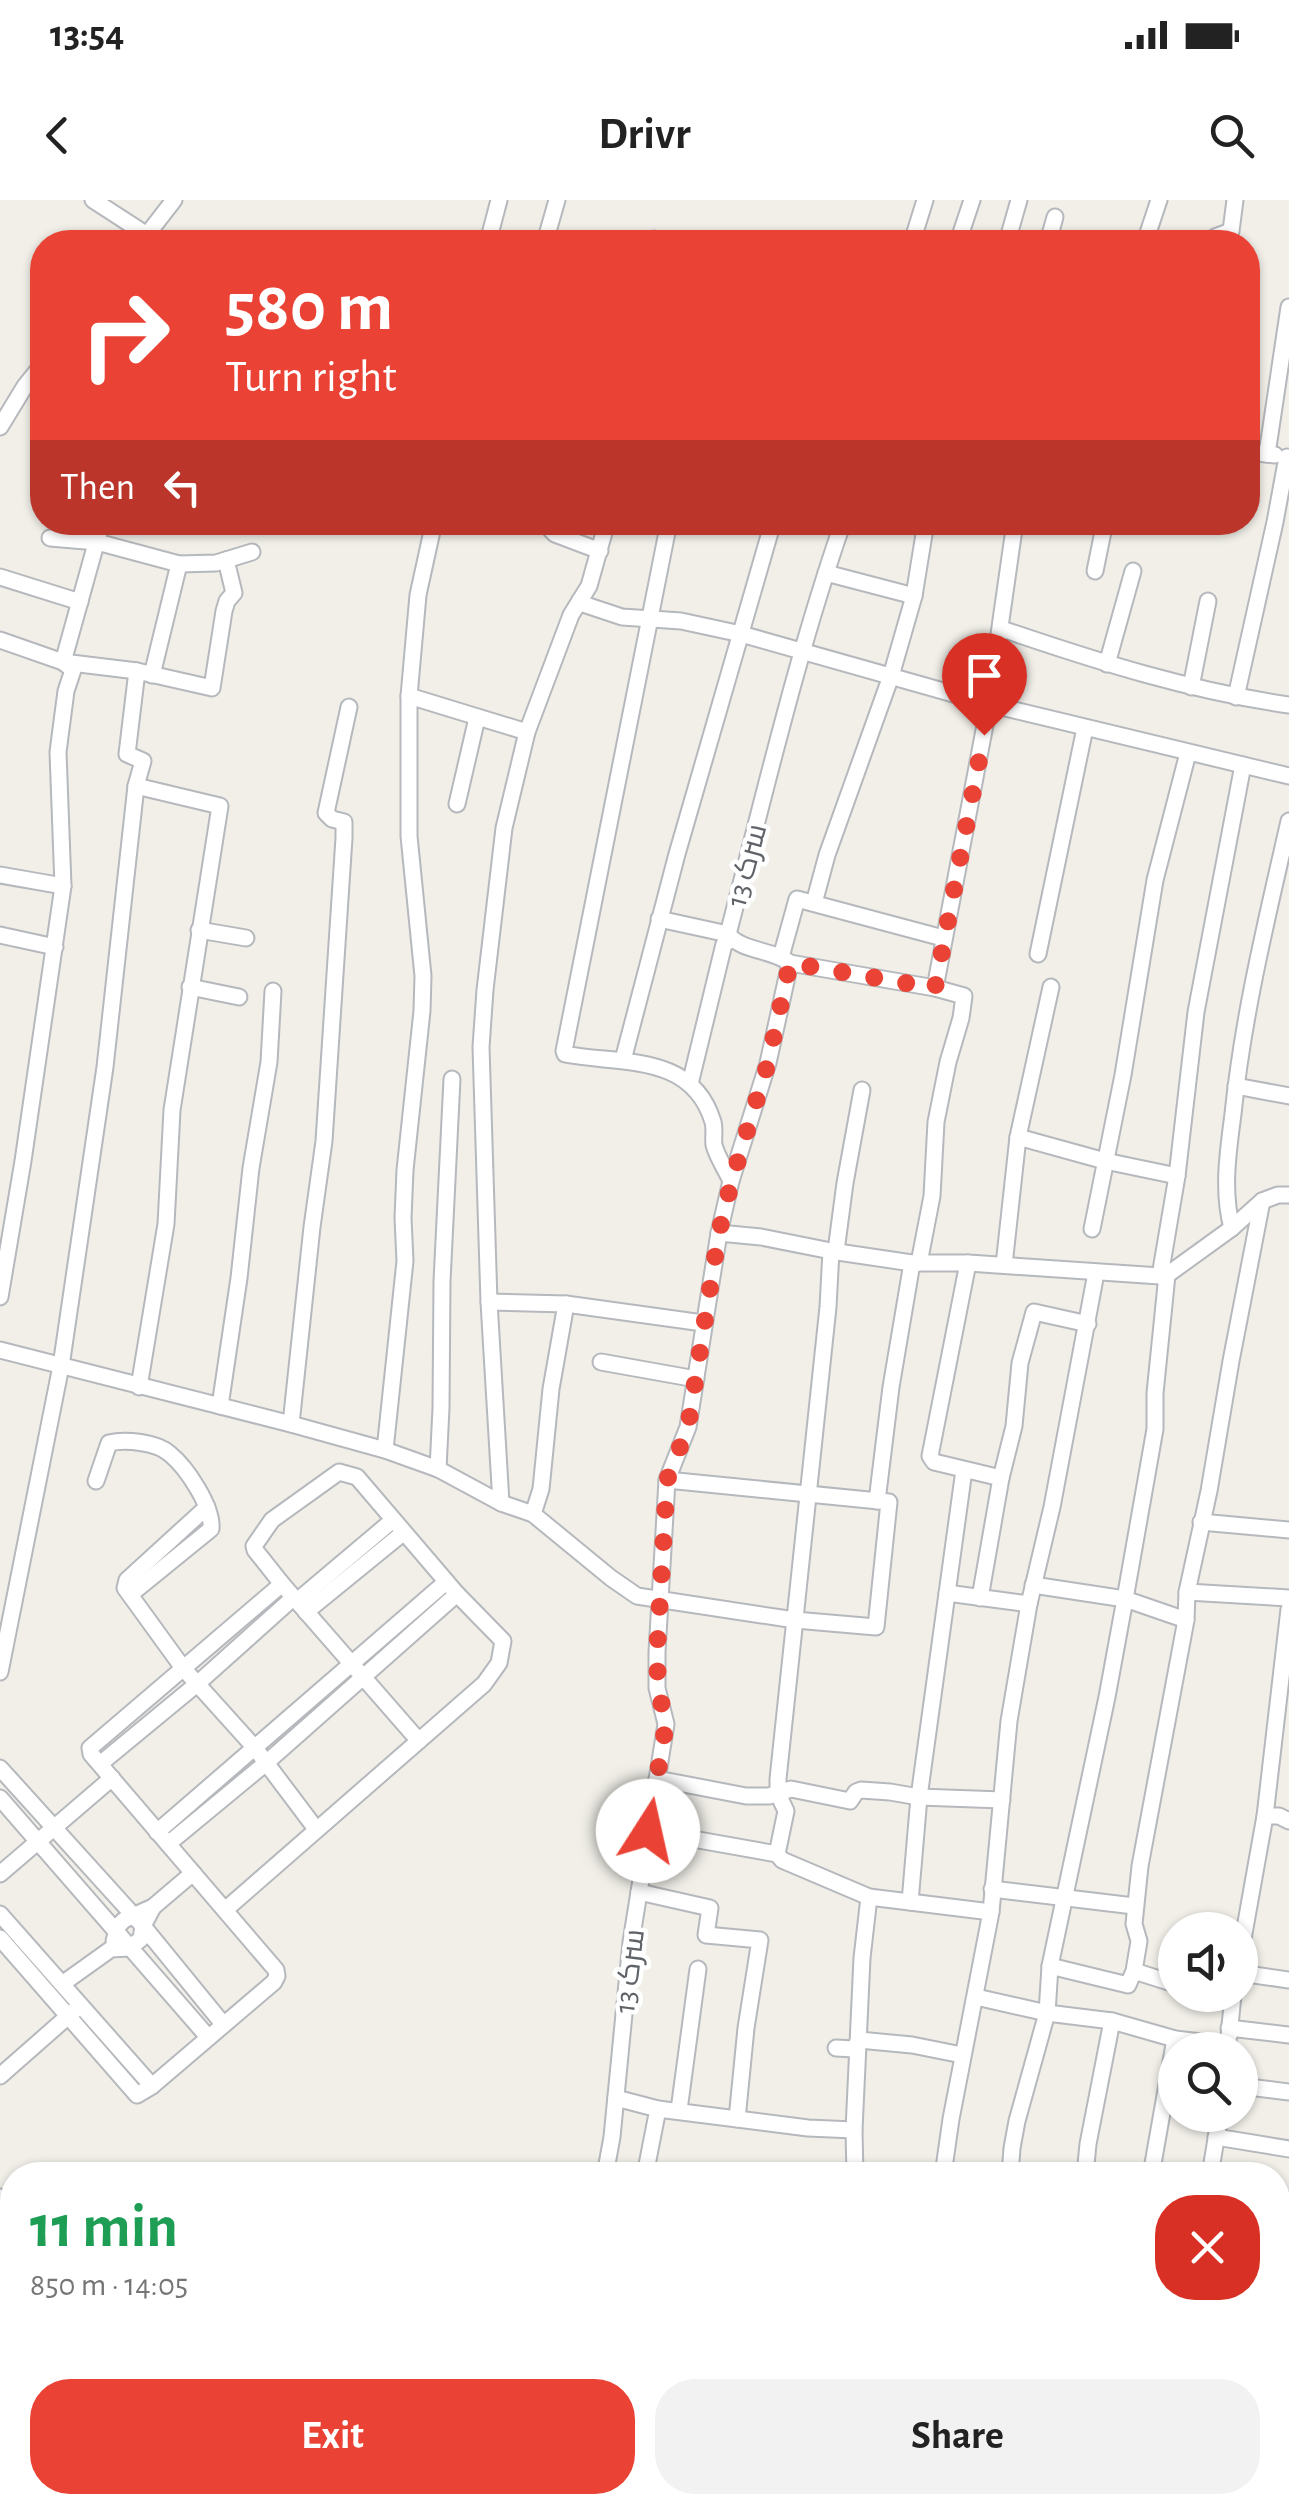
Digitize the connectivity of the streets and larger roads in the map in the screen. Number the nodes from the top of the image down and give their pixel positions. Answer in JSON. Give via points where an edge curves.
{"nodes":[{"id":1,"x":94,"y":200,"type":"edge"},
{"id":2,"x":174,"y":200,"type":"edge"},
{"id":3,"x":499,"y":200,"type":"edge"},
{"id":4,"x":558,"y":200,"type":"edge"},
{"id":5,"x":925,"y":200,"type":"edge"},
{"id":6,"x":972,"y":200,"type":"edge"},
{"id":7,"x":1019,"y":200,"type":"edge"},
{"id":8,"x":1159,"y":200,"type":"edge"},
{"id":9,"x":1235,"y":200,"type":"edge"},
{"id":10,"x":1055,"y":217,"type":"dead end"},
{"id":11,"x":132,"y":230,"type":"edge"},
{"id":12,"x":151,"y":230,"type":"edge"},
{"id":13,"x":491,"y":230,"type":"edge"},
{"id":14,"x":549,"y":230,"type":"edge"},
{"id":15,"x":916,"y":230,"type":"edge"},
{"id":16,"x":962,"y":230,"type":"edge"},
{"id":17,"x":1011,"y":230,"type":"edge"},
{"id":18,"x":1051,"y":230,"type":"edge"},
{"id":19,"x":1149,"y":230,"type":"edge"},
{"id":20,"x":1231,"y":230,"type":"edge"},
{"id":21,"x":1289,"y":307,"type":"edge"},
{"id":22,"x":30,"y":380,"type":"edge"},
{"id":23,"x":0,"y":427,"type":"edge"},
{"id":24,"x":1260,"y":453,"type":"edge"},
{"id":25,"x":1267,"y":454,"type":"junction"},
{"id":26,"x":1288,"y":457,"type":"edge"},
{"id":27,"x":99,"y":535,"type":"edge"},
{"id":28,"x":431,"y":535,"type":"edge"},
{"id":29,"x":558,"y":535,"type":"edge"},
{"id":30,"x":604,"y":535,"type":"edge"},
{"id":31,"x":666,"y":535,"type":"edge"},
{"id":32,"x":770,"y":535,"type":"edge"},
{"id":33,"x":840,"y":535,"type":"edge"},
{"id":34,"x":924,"y":535,"type":"edge"},
{"id":35,"x":1013,"y":535,"type":"edge"},
{"id":36,"x":1102,"y":535,"type":"edge"},
{"id":37,"x":50,"y":538,"type":"dead end"},
{"id":38,"x":97,"y":542,"type":"junction"},
{"id":39,"x":600,"y":551,"type":"junction"},
{"id":40,"x":252,"y":552,"type":"dead end"},
{"id":41,"x":226,"y":560,"type":"junction"},
{"id":42,"x":179,"y":564,"type":"junction"},
{"id":43,"x":1095,"y":570,"type":"dead end"},
{"id":44,"x":1132,"y":572,"type":"dead end"},
{"id":45,"x":826,"y":574,"type":"junction"},
{"id":46,"x":0,"y":577,"type":"edge"},
{"id":47,"x":914,"y":596,"type":"junction"},
{"id":48,"x":580,"y":600,"type":"junction"},
{"id":49,"x":1208,"y":601,"type":"dead end"},
{"id":50,"x":80,"y":602,"type":"junction"},
{"id":51,"x":648,"y":620,"type":"junction"},
{"id":52,"x":1002,"y":628,"type":"junction"},
{"id":53,"x":741,"y":634,"type":"junction"},
{"id":54,"x":0,"y":640,"type":"edge"},
{"id":55,"x":803,"y":653,"type":"junction"},
{"id":56,"x":63,"y":662,"type":"junction"},
{"id":57,"x":1107,"y":664,"type":"junction"},
{"id":58,"x":144,"y":673,"type":"junction"},
{"id":59,"x":891,"y":676,"type":"junction"},
{"id":60,"x":1190,"y":688,"type":"junction"},
{"id":61,"x":408,"y":696,"type":"junction"},
{"id":62,"x":1236,"y":698,"type":"junction"},
{"id":63,"x":989,"y":704,"type":"junction"},
{"id":64,"x":1289,"y":705,"type":"edge"},
{"id":65,"x":349,"y":707,"type":"dead end"},
{"id":66,"x":477,"y":718,"type":"junction"},
{"id":67,"x":1085,"y":728,"type":"junction"},
{"id":68,"x":527,"y":732,"type":"junction"},
{"id":69,"x":1188,"y":753,"type":"junction"},
{"id":70,"x":1244,"y":766,"type":"junction"},
{"id":71,"x":1289,"y":776,"type":"edge"},
{"id":72,"x":136,"y":786,"type":"junction"},
{"id":73,"x":456,"y":804,"type":"dead end"},
{"id":74,"x":1289,"y":820,"type":"edge"},
{"id":75,"x":0,"y":875,"type":"edge"},
{"id":76,"x":62,"y":886,"type":"junction"},
{"id":77,"x":814,"y":903,"type":"junction"},
{"id":78,"x":659,"y":919,"type":"junction"},
{"id":79,"x":199,"y":930,"type":"junction"},
{"id":80,"x":0,"y":934,"type":"edge"},
{"id":81,"x":730,"y":937,"type":"junction"},
{"id":82,"x":246,"y":938,"type":"dead end"},
{"id":83,"x":943,"y":938,"type":"junction"},
{"id":84,"x":54,"y":948,"type":"junction"},
{"id":85,"x":1038,"y":954,"type":"dead end"},
{"id":86,"x":786,"y":960,"type":"junction"},
{"id":87,"x":190,"y":987,"type":"junction"},
{"id":88,"x":1051,"y":987,"type":"dead end"},
{"id":89,"x":935,"y":988,"type":"junction"},
{"id":90,"x":272,"y":991,"type":"dead end"},
{"id":91,"x":239,"y":997,"type":"dead end"},
{"id":92,"x":623,"y":1060,"type":"junction"},
{"id":93,"x":452,"y":1079,"type":"dead end"},
{"id":94,"x":690,"y":1084,"type":"junction"},
{"id":95,"x":1236,"y":1086,"type":"junction"},
{"id":96,"x":862,"y":1090,"type":"dead end"},
{"id":97,"x":1289,"y":1096,"type":"edge"},
{"id":98,"x":1018,"y":1136,"type":"junction"},
{"id":99,"x":1105,"y":1162,"type":"junction"},
{"id":100,"x":1178,"y":1176,"type":"junction"},
{"id":101,"x":732,"y":1180,"type":"junction"},
{"id":102,"x":1289,"y":1195,"type":"edge"},
{"id":103,"x":1262,"y":1201,"type":"junction"},
{"id":104,"x":1232,"y":1228,"type":"junction"},
{"id":105,"x":1092,"y":1229,"type":"dead end"},
{"id":106,"x":719,"y":1232,"type":"junction"},
{"id":107,"x":834,"y":1251,"type":"junction"},
{"id":108,"x":915,"y":1263,"type":"junction"},
{"id":109,"x":968,"y":1263,"type":"junction"},
{"id":110,"x":1004,"y":1266,"type":"junction"},
{"id":111,"x":1096,"y":1273,"type":"junction"},
{"id":112,"x":1164,"y":1276,"type":"junction"},
{"id":113,"x":0,"y":1298,"type":"edge"},
{"id":114,"x":489,"y":1302,"type":"junction"},
{"id":115,"x":566,"y":1304,"type":"junction"},
{"id":116,"x":703,"y":1323,"type":"junction"},
{"id":117,"x":1088,"y":1324,"type":"junction"},
{"id":118,"x":0,"y":1350,"type":"edge"},
{"id":119,"x":601,"y":1362,"type":"dead end"},
{"id":120,"x":61,"y":1366,"type":"junction"},
{"id":121,"x":696,"y":1379,"type":"junction"},
{"id":122,"x":139,"y":1387,"type":"junction"},
{"id":123,"x":220,"y":1406,"type":"junction"},
{"id":124,"x":292,"y":1424,"type":"junction"},
{"id":125,"x":385,"y":1450,"type":"junction"},
{"id":126,"x":438,"y":1469,"type":"junction"},
{"id":127,"x":964,"y":1470,"type":"junction"},
{"id":128,"x":1000,"y":1478,"type":"junction"},
{"id":129,"x":667,"y":1480,"type":"junction"},
{"id":130,"x":96,"y":1482,"type":"dead end"},
{"id":131,"x":807,"y":1494,"type":"junction"},
{"id":132,"x":876,"y":1501,"type":"junction"},
{"id":133,"x":501,"y":1503,"type":"junction"},
{"id":134,"x":533,"y":1514,"type":"junction"},
{"id":135,"x":1201,"y":1522,"type":"junction"},
{"id":136,"x":398,"y":1526,"type":"junction"},
{"id":137,"x":1289,"y":1530,"type":"edge"},
{"id":138,"x":282,"y":1584,"type":"junction"},
{"id":139,"x":1033,"y":1585,"type":"junction"},
{"id":140,"x":452,"y":1588,"type":"junction"},
{"id":141,"x":1187,"y":1592,"type":"junction"},
{"id":142,"x":947,"y":1593,"type":"junction"},
{"id":143,"x":980,"y":1598,"type":"junction"},
{"id":144,"x":1125,"y":1598,"type":"junction"},
{"id":145,"x":1289,"y":1598,"type":"edge"},
{"id":146,"x":660,"y":1599,"type":"junction"},
{"id":147,"x":299,"y":1604,"type":"junction"},
{"id":148,"x":1029,"y":1604,"type":"junction"},
{"id":149,"x":1289,"y":1609,"type":"edge"},
{"id":150,"x":795,"y":1620,"type":"junction"},
{"id":151,"x":1186,"y":1620,"type":"junction"},
{"id":152,"x":183,"y":1668,"type":"junction"},
{"id":153,"x":358,"y":1671,"type":"junction"},
{"id":154,"x":0,"y":1672,"type":"edge"},
{"id":155,"x":197,"y":1684,"type":"junction"},
{"id":156,"x":420,"y":1741,"type":"junction"},
{"id":157,"x":255,"y":1748,"type":"junction"},
{"id":158,"x":266,"y":1762,"type":"junction"},
{"id":159,"x":100,"y":1764,"type":"junction"},
{"id":160,"x":0,"y":1768,"type":"edge"},
{"id":161,"x":112,"y":1778,"type":"junction"},
{"id":162,"x":657,"y":1779,"type":"junction"},
{"id":163,"x":778,"y":1794,"type":"junction"},
{"id":164,"x":919,"y":1797,"type":"junction"},
{"id":165,"x":0,"y":1798,"type":"edge"},
{"id":166,"x":1002,"y":1800,"type":"junction"},
{"id":167,"x":1265,"y":1816,"type":"junction"},
{"id":168,"x":1289,"y":1820,"type":"edge"},
{"id":169,"x":53,"y":1828,"type":"junction"},
{"id":170,"x":316,"y":1829,"type":"junction"},
{"id":171,"x":648,"y":1831,"type":"junction"},
{"id":172,"x":163,"y":1838,"type":"junction"},
{"id":173,"x":37,"y":1842,"type":"junction"},
{"id":174,"x":777,"y":1854,"type":"junction"},
{"id":175,"x":0,"y":1874,"type":"edge"},
{"id":176,"x":193,"y":1874,"type":"junction"},
{"id":177,"x":992,"y":1889,"type":"junction"},
{"id":178,"x":639,"y":1892,"type":"junction"},
{"id":179,"x":869,"y":1897,"type":"junction"},
{"id":180,"x":1066,"y":1897,"type":"junction"},
{"id":181,"x":910,"y":1902,"type":"junction"},
{"id":182,"x":1134,"y":1906,"type":"junction"},
{"id":183,"x":225,"y":1910,"type":"junction"},
{"id":184,"x":991,"y":1912,"type":"junction"},
{"id":185,"x":1248,"y":1912,"type":"edge"},
{"id":186,"x":0,"y":1914,"type":"edge"},
{"id":187,"x":138,"y":1921,"type":"junction"},
{"id":188,"x":0,"y":1938,"type":"edge"},
{"id":189,"x":114,"y":1942,"type":"junction"},
{"id":190,"x":129,"y":1948,"type":"junction"},
{"id":191,"x":1050,"y":1966,"type":"junction"},
{"id":192,"x":698,"y":1969,"type":"dead end"},
{"id":193,"x":1134,"y":1971,"type":"junction"},
{"id":194,"x":1258,"y":1976,"type":"edge"},
{"id":195,"x":1158,"y":1979,"type":"edge"},
{"id":196,"x":1289,"y":1980,"type":"edge"},
{"id":197,"x":62,"y":1984,"type":"junction"},
{"id":198,"x":976,"y":1997,"type":"junction"},
{"id":199,"x":74,"y":2011,"type":"junction"},
{"id":200,"x":1047,"y":2013,"type":"junction"},
{"id":201,"x":1112,"y":2020,"type":"junction"},
{"id":202,"x":223,"y":2024,"type":"junction"},
{"id":203,"x":1158,"y":2034,"type":"edge"},
{"id":204,"x":1289,"y":2035,"type":"edge"},
{"id":205,"x":208,"y":2037,"type":"junction"},
{"id":206,"x":1258,"y":2038,"type":"edge"},
{"id":207,"x":859,"y":2040,"type":"junction"},
{"id":208,"x":836,"y":2048,"type":"dead end"},
{"id":209,"x":962,"y":2054,"type":"junction"},
{"id":210,"x":0,"y":2076,"type":"edge"},
{"id":211,"x":1258,"y":2088,"type":"edge"},
{"id":212,"x":1289,"y":2092,"type":"edge"},
{"id":213,"x":616,"y":2098,"type":"junction"},
{"id":214,"x":658,"y":2109,"type":"junction"},
{"id":215,"x":679,"y":2110,"type":"junction"},
{"id":216,"x":738,"y":2118,"type":"junction"},
{"id":217,"x":854,"y":2130,"type":"junction"},
{"id":218,"x":1159,"y":2132,"type":"edge"},
{"id":219,"x":1217,"y":2132,"type":"edge"},
{"id":220,"x":1216,"y":2137,"type":"junction"},
{"id":221,"x":1289,"y":2149,"type":"edge"},
{"id":222,"x":607,"y":2162,"type":"edge"},
{"id":223,"x":648,"y":2162,"type":"edge"},
{"id":224,"x":855,"y":2162,"type":"edge"},
{"id":225,"x":945,"y":2162,"type":"edge"},
{"id":226,"x":1011,"y":2162,"type":"edge"},
{"id":227,"x":1086,"y":2162,"type":"edge"},
{"id":228,"x":1153,"y":2162,"type":"edge"},
{"id":229,"x":1212,"y":2162,"type":"edge"}],
"edges":[{"from":1,"to":11,"type":"street"},
{"from":2,"to":12,"type":"street"},
{"from":3,"to":13,"type":"street"},
{"from":4,"to":14,"type":"street"},
{"from":5,"to":15,"type":"street"},
{"from":6,"to":16,"type":"street"},
{"from":7,"to":17,"type":"street"},
{"from":8,"to":19,"type":"street"},
{"from":9,"to":20,"type":"street"},
{"from":10,"to":18,"type":"street"},
{"from":21,"to":25,"type":"street"},
{"from":22,"to":23,"type":"street"},
{"from":24,"to":25,"type":"street"},
{"from":25,"to":26,"type":"street"},
{"from":26,"to":62,"type":"street"},
{"from":27,"to":38,"type":"street"},
{"from":28,"to":61,"type":"street"},
{"from":29,"to":39,"type":"street"},
{"from":30,"to":39,"type":"street"},
{"from":31,"to":51,"type":"street"},
{"from":32,"to":53,"type":"street"},
{"from":33,"to":45,"type":"street","name":"سرک 13"},
{"from":34,"to":47,"type":"street"},
{"from":35,"to":52,"type":"street"},
{"from":36,"to":43,"type":"street"},
{"from":37,"to":38,"type":"street"},
{"from":38,"to":42,"type":"street"},
{"from":38,"to":50,"type":"street"},
{"from":39,"to":48,"type":"street"},
{"from":40,"to":41,"type":"street"},
{"from":41,"to":42,"type":"street"},
{"from":41,"to":58,"type":"street","via":[[234,593],[224,611],[212,688]]},
{"from":42,"to":58,"type":"street"},
{"from":44,"to":57,"type":"street"},
{"from":45,"to":47,"type":"street"},
{"from":45,"to":55,"type":"street","name":"سرک 13"},
{"from":46,"to":50,"type":"street"},
{"from":47,"to":59,"type":"street"},
{"from":48,"to":51,"type":"street"},
{"from":48,"to":68,"type":"street"},
{"from":49,"to":60,"type":"street"},
{"from":50,"to":56,"type":"street"},
{"from":51,"to":53,"type":"street"},
{"from":51,"to":92,"type":"street","via":[[564,1051]]},
{"from":52,"to":57,"type":"street"},
{"from":52,"to":63,"type":"street"},
{"from":53,"to":55,"type":"street"},
{"from":53,"to":78,"type":"street"},
{"from":54,"to":56,"type":"street"},
{"from":55,"to":59,"type":"street"},
{"from":55,"to":81,"type":"street","name":"سرک 13"},
{"from":56,"to":58,"type":"street"},
{"from":56,"to":76,"type":"street","via":[[72,670],[58,752]]},
{"from":57,"to":60,"type":"street"},
{"from":58,"to":72,"type":"street","via":[[127,754],[142,761]]},
{"from":59,"to":63,"type":"street"},
{"from":59,"to":77,"type":"street"},
{"from":60,"to":62,"type":"street"},
{"from":61,"to":66,"type":"street"},
{"from":61,"to":125,"type":"street","via":[[409,836],[422,1012]]},
{"from":62,"to":64,"type":"street"},
{"from":63,"to":67,"type":"street"},
{"from":63,"to":83,"type":"street"},
{"from":65,"to":124,"type":"street","via":[[326,814],[344,822],[344,838],[324,1141]]},
{"from":66,"to":68,"type":"street"},
{"from":66,"to":73,"type":"street"},
{"from":67,"to":69,"type":"street"},
{"from":67,"to":85,"type":"street"},
{"from":68,"to":114,"type":"street","via":[[504,828],[480,1047]]},
{"from":69,"to":70,"type":"street"},
{"from":69,"to":99,"type":"street","via":[[1155,880]]},
{"from":70,"to":71,"type":"street"},
{"from":70,"to":100,"type":"street","via":[[1196,1012]]},
{"from":72,"to":79,"type":"street","via":[[220,806]]},
{"from":72,"to":120,"type":"street","via":[[105,1068]]},
{"from":74,"to":95,"type":"street"},
{"from":75,"to":76,"type":"street"},
{"from":76,"to":84,"type":"street"},
{"from":77,"to":83,"type":"street"},
{"from":77,"to":86,"type":"street","via":[[797,899]]},
{"from":78,"to":81,"type":"street"},
{"from":78,"to":92,"type":"street"},
{"from":79,"to":82,"type":"street"},
{"from":79,"to":87,"type":"street"},
{"from":80,"to":84,"type":"street"},
{"from":81,"to":86,"type":"street","name":"سرک 13"},
{"from":81,"to":94,"type":"street"},
{"from":83,"to":89,"type":"street"},
{"from":84,"to":113,"type":"street"},
{"from":86,"to":89,"type":"street"},
{"from":86,"to":101,"type":"street","name":"سرک 13","via":[[768,1063]]},
{"from":87,"to":91,"type":"street"},
{"from":87,"to":122,"type":"street","via":[[172,1110],[166,1224]]},
{"from":88,"to":98,"type":"street"},
{"from":89,"to":108,"type":"street","via":[[964,996]]},
{"from":90,"to":123,"type":"street","via":[[269,1062]]},
{"from":92,"to":94,"type":"street","via":[[663,1068]]},
{"from":93,"to":126,"type":"street"},
{"from":94,"to":101,"type":"street","via":[[713,1122],[714,1148]]},
{"from":95,"to":97,"type":"street"},
{"from":95,"to":104,"type":"street","via":[[1227,1168]]},
{"from":96,"to":107,"type":"street"},
{"from":98,"to":99,"type":"street"},
{"from":98,"to":110,"type":"street"},
{"from":99,"to":100,"type":"street"},
{"from":99,"to":105,"type":"street"},
{"from":100,"to":112,"type":"street"},
{"from":101,"to":106,"type":"street","name":"سرک 13"},
{"from":102,"to":103,"type":"street"},
{"from":103,"to":104,"type":"street"},
{"from":103,"to":135,"type":"street"},
{"from":104,"to":112,"type":"street"},
{"from":106,"to":107,"type":"street"},
{"from":106,"to":116,"type":"street","name":"سرک 13"},
{"from":107,"to":108,"type":"street"},
{"from":107,"to":131,"type":"street"},
{"from":108,"to":109,"type":"street"},
{"from":108,"to":132,"type":"street"},
{"from":109,"to":110,"type":"street"},
{"from":109,"to":127,"type":"street","via":[[930,1456]]},
{"from":110,"to":111,"type":"street"},
{"from":111,"to":112,"type":"street"},
{"from":111,"to":117,"type":"street"},
{"from":112,"to":144,"type":"street","via":[[1154,1429]]},
{"from":114,"to":115,"type":"street"},
{"from":114,"to":133,"type":"street"},
{"from":115,"to":116,"type":"street"},
{"from":115,"to":134,"type":"street"},
{"from":116,"to":121,"type":"street","name":"سرک 13"},
{"from":117,"to":128,"type":"street","via":[[1034,1312]]},
{"from":117,"to":139,"type":"street"},
{"from":118,"to":120,"type":"street"},
{"from":119,"to":121,"type":"street"},
{"from":120,"to":122,"type":"street"},
{"from":120,"to":154,"type":"street"},
{"from":121,"to":129,"type":"street","name":"سرک 13","via":[[688,1427]]},
{"from":122,"to":123,"type":"street"},
{"from":123,"to":124,"type":"street"},
{"from":124,"to":125,"type":"street"},
{"from":125,"to":126,"type":"street"},
{"from":126,"to":133,"type":"street"},
{"from":127,"to":128,"type":"street"},
{"from":127,"to":142,"type":"street"},
{"from":128,"to":143,"type":"street"},
{"from":129,"to":131,"type":"street"},
{"from":129,"to":146,"type":"street","name":"سرک 13"},
{"from":130,"to":152,"type":"street","via":[[108,1443],[155,1447],[168,1452],[207,1506],[127,1580],[126,1588]]},
{"from":131,"to":132,"type":"street"},
{"from":131,"to":150,"type":"street"},
{"from":132,"to":150,"type":"street","via":[[889,1502],[876,1627]]},
{"from":133,"to":134,"type":"street"},
{"from":134,"to":146,"type":"street","via":[[611,1578],[638,1596]]},
{"from":135,"to":137,"type":"street"},
{"from":135,"to":141,"type":"street"},
{"from":136,"to":138,"type":"street","via":[[357,1477],[339,1472],[272,1520],[254,1546]]},
{"from":136,"to":140,"type":"street"},
{"from":136,"to":147,"type":"street"},
{"from":138,"to":147,"type":"street"},
{"from":138,"to":152,"type":"street"},
{"from":139,"to":144,"type":"street"},
{"from":139,"to":148,"type":"street"},
{"from":140,"to":153,"type":"street"},
{"from":140,"to":156,"type":"street","via":[[503,1641],[484,1684]]},
{"from":141,"to":145,"type":"street"},
{"from":141,"to":151,"type":"street"},
{"from":142,"to":143,"type":"street"},
{"from":142,"to":164,"type":"street"},
{"from":143,"to":148,"type":"street"},
{"from":144,"to":151,"type":"street"},
{"from":144,"to":180,"type":"street"},
{"from":146,"to":150,"type":"street"},
{"from":146,"to":162,"type":"street","name":"سرک 13","via":[[658,1688],[666,1724]]},
{"from":147,"to":153,"type":"street"},
{"from":147,"to":155,"type":"street"},
{"from":148,"to":166,"type":"street"},
{"from":149,"to":167,"type":"street"},
{"from":150,"to":163,"type":"street"},
{"from":151,"to":182,"type":"street"},
{"from":152,"to":155,"type":"street"},
{"from":152,"to":159,"type":"street","via":[[90,1748]]},
{"from":153,"to":156,"type":"street"},
{"from":153,"to":157,"type":"street"},
{"from":153,"to":158,"type":"street"},
{"from":155,"to":157,"type":"street"},
{"from":155,"to":159,"type":"street"},
{"from":156,"to":170,"type":"street"},
{"from":157,"to":158,"type":"street"},
{"from":157,"to":172,"type":"street"},
{"from":158,"to":170,"type":"street"},
{"from":158,"to":172,"type":"street"},
{"from":159,"to":161,"type":"street"},
{"from":160,"to":169,"type":"street"},
{"from":161,"to":169,"type":"street"},
{"from":161,"to":172,"type":"street"},
{"from":162,"to":163,"type":"street","via":[[746,1796]]},
{"from":162,"to":171,"type":"street","name":"سرک 13"},
{"from":163,"to":164,"type":"street","via":[[791,1788],[850,1801],[861,1790]]},
{"from":163,"to":174,"type":"street","via":[[786,1811]]},
{"from":164,"to":166,"type":"street"},
{"from":164,"to":181,"type":"street"},
{"from":165,"to":173,"type":"street"},
{"from":166,"to":177,"type":"street"},
{"from":167,"to":168,"type":"street"},
{"from":167,"to":185,"type":"street"},
{"from":169,"to":173,"type":"street"},
{"from":169,"to":187,"type":"street"},
{"from":170,"to":183,"type":"street"},
{"from":171,"to":174,"type":"street"},
{"from":171,"to":178,"type":"street","name":"سرک 13"},
{"from":172,"to":176,"type":"street"},
{"from":173,"to":175,"type":"street"},
{"from":173,"to":189,"type":"street"},
{"from":174,"to":179,"type":"street"},
{"from":176,"to":183,"type":"street"},
{"from":176,"to":187,"type":"street"},
{"from":177,"to":180,"type":"street"},
{"from":177,"to":184,"type":"street"},
{"from":178,"to":213,"type":"street","name":"سرک 13"},
{"from":178,"to":216,"type":"street","via":[[710,1908],[706,1935],[760,1940]]},
{"from":179,"to":181,"type":"street"},
{"from":179,"to":207,"type":"street"},
{"from":180,"to":182,"type":"street"},
{"from":180,"to":191,"type":"street"},
{"from":181,"to":184,"type":"street"},
{"from":182,"to":193,"type":"street"},
{"from":183,"to":202,"type":"street","via":[[277,1976]]},
{"from":184,"to":198,"type":"street"},
{"from":186,"to":197,"type":"street"},
{"from":187,"to":189,"type":"street","via":[[118,1926]]},
{"from":187,"to":190,"type":"street","via":[[140,1940]]},
{"from":187,"to":202,"type":"street"},
{"from":188,"to":199,"type":"street"},
{"from":189,"to":190,"type":"street"},
{"from":189,"to":197,"type":"street"},
{"from":190,"to":205,"type":"street"},
{"from":191,"to":193,"type":"street","via":[[1128,1985]]},
{"from":191,"to":200,"type":"street"},
{"from":192,"to":215,"type":"street"},
{"from":193,"to":195,"type":"street"},
{"from":194,"to":196,"type":"street"},
{"from":197,"to":199,"type":"street"},
{"from":198,"to":200,"type":"street"},
{"from":198,"to":209,"type":"street"},
{"from":199,"to":205,"type":"street","via":[[137,2095]]},
{"from":199,"to":210,"type":"street"},
{"from":200,"to":201,"type":"street"},
{"from":200,"to":226,"type":"street"},
{"from":201,"to":203,"type":"street"},
{"from":201,"to":227,"type":"street"},
{"from":202,"to":205,"type":"street"},
{"from":204,"to":206,"type":"street"},
{"from":207,"to":208,"type":"street","via":[[854,2050]]},
{"from":207,"to":209,"type":"street"},
{"from":207,"to":217,"type":"street"},
{"from":209,"to":225,"type":"street"},
{"from":211,"to":212,"type":"street"},
{"from":213,"to":214,"type":"street"},
{"from":213,"to":222,"type":"street","name":"سرک 13"},
{"from":214,"to":215,"type":"street"},
{"from":214,"to":223,"type":"street"},
{"from":215,"to":216,"type":"street"},
{"from":216,"to":217,"type":"street"},
{"from":217,"to":224,"type":"street"},
{"from":218,"to":228,"type":"street"},
{"from":219,"to":220,"type":"street"},
{"from":220,"to":221,"type":"street"},
{"from":220,"to":229,"type":"street"}]}
